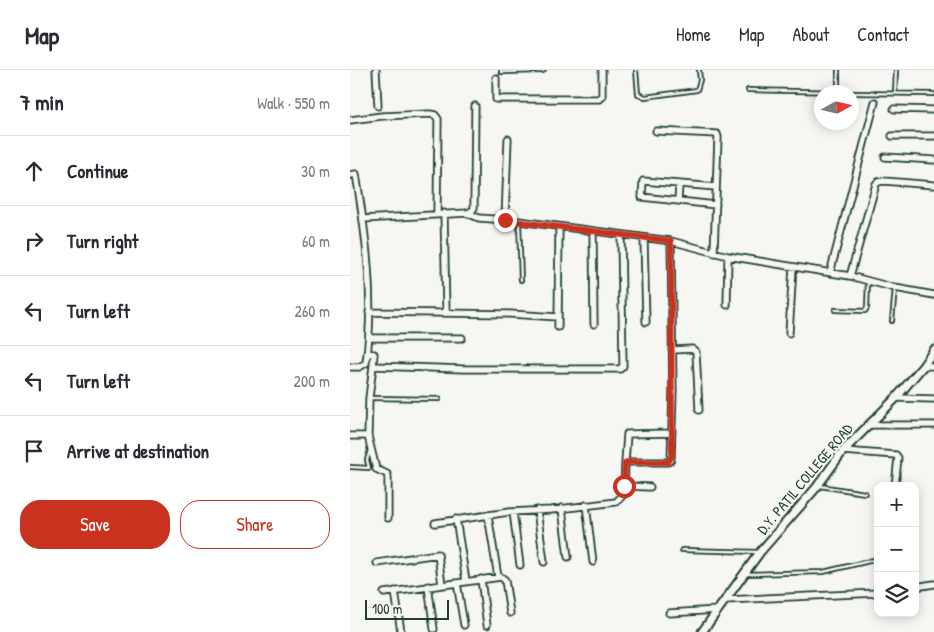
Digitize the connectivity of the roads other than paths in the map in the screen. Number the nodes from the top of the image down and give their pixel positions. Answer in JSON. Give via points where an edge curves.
{"nodes":[{"id":1,"x":376,"y":70,"type":"edge"},
{"id":2,"x":501,"y":70,"type":"edge"},
{"id":3,"x":544,"y":70,"type":"edge"},
{"id":4,"x":602,"y":70,"type":"edge"},
{"id":5,"x":636,"y":70,"type":"edge"},
{"id":6,"x":699,"y":70,"type":"edge"},
{"id":7,"x":838,"y":70,"type":"edge"},
{"id":8,"x":896,"y":70,"type":"edge"},
{"id":9,"x":496,"y":78,"type":"dead end"},
{"id":10,"x":838,"y":85,"type":"edge"},
{"id":11,"x":748,"y":90,"type":"dead end"},
{"id":12,"x":814,"y":91,"type":"edge"},
{"id":13,"x":859,"y":93,"type":"edge"},
{"id":14,"x":895,"y":93,"type":"junction"},
{"id":15,"x":934,"y":94,"type":"edge"},
{"id":16,"x":875,"y":102,"type":"dead end"},
{"id":17,"x":378,"y":106,"type":"dead end"},
{"id":18,"x":475,"y":106,"type":"dead end"},
{"id":19,"x":894,"y":109,"type":"dead end"},
{"id":20,"x":934,"y":110,"type":"edge"},
{"id":21,"x":350,"y":120,"type":"edge"},
{"id":22,"x":656,"y":131,"type":"dead end"},
{"id":23,"x":892,"y":136,"type":"dead end"},
{"id":24,"x":934,"y":136,"type":"edge"},
{"id":25,"x":508,"y":140,"type":"dead end"},
{"id":26,"x":886,"y":157,"type":"dead end"},
{"id":27,"x":934,"y":160,"type":"edge"},
{"id":28,"x":350,"y":175,"type":"edge"},
{"id":29,"x":679,"y":184,"type":"junction"},
{"id":30,"x":934,"y":185,"type":"edge"},
{"id":31,"x":716,"y":188,"type":"junction"},
{"id":32,"x":678,"y":201,"type":"junction"},
{"id":33,"x":716,"y":205,"type":"junction"},
{"id":34,"x":467,"y":213,"type":"junction"},
{"id":35,"x":441,"y":214,"type":"junction"},
{"id":36,"x":363,"y":219,"type":"junction"},
{"id":37,"x":505,"y":220,"type":"junction"},
{"id":38,"x":519,"y":221,"type":"junction"},
{"id":39,"x":559,"y":227,"type":"junction"},
{"id":40,"x":593,"y":231,"type":"junction"},
{"id":41,"x":621,"y":235,"type":"junction"},
{"id":42,"x":644,"y":238,"type":"junction"},
{"id":43,"x":671,"y":241,"type":"junction"},
{"id":44,"x":714,"y":253,"type":"junction"},
{"id":45,"x":728,"y":256,"type":"junction"},
{"id":46,"x":793,"y":267,"type":"junction"},
{"id":47,"x":830,"y":273,"type":"junction"},
{"id":48,"x":850,"y":276,"type":"junction"},
{"id":49,"x":521,"y":280,"type":"dead end"},
{"id":50,"x":868,"y":281,"type":"junction"},
{"id":51,"x":895,"y":288,"type":"junction"},
{"id":52,"x":934,"y":295,"type":"edge"},
{"id":53,"x":727,"y":305,"type":"dead end"},
{"id":54,"x":835,"y":310,"type":"dead end"},
{"id":55,"x":369,"y":312,"type":"junction"},
{"id":56,"x":446,"y":312,"type":"junction"},
{"id":57,"x":558,"y":317,"type":"junction"},
{"id":58,"x":892,"y":321,"type":"dead end"},
{"id":59,"x":646,"y":322,"type":"dead end"},
{"id":60,"x":594,"y":324,"type":"dead end"},
{"id":61,"x":558,"y":327,"type":"dead end"},
{"id":62,"x":790,"y":333,"type":"dead end"},
{"id":63,"x":369,"y":338,"type":"junction"},
{"id":64,"x":462,"y":338,"type":"dead end"},
{"id":65,"x":672,"y":350,"type":"junction"},
{"id":66,"x":934,"y":350,"type":"edge"},
{"id":67,"x":368,"y":353,"type":"junction"},
{"id":68,"x":373,"y":366,"type":"junction"},
{"id":69,"x":923,"y":366,"type":"junction"},
{"id":70,"x":934,"y":366,"type":"edge"},
{"id":71,"x":350,"y":367,"type":"edge"},
{"id":72,"x":369,"y":398,"type":"junction"},
{"id":73,"x":896,"y":398,"type":"junction"},
{"id":74,"x":439,"y":399,"type":"dead end"},
{"id":75,"x":934,"y":399,"type":"edge"},
{"id":76,"x":699,"y":410,"type":"dead end"},
{"id":77,"x":870,"y":425,"type":"junction"},
{"id":78,"x":934,"y":426,"type":"edge"},
{"id":79,"x":672,"y":433,"type":"junction"},
{"id":80,"x":350,"y":436,"type":"edge"},
{"id":81,"x":368,"y":436,"type":"junction"},
{"id":82,"x":371,"y":448,"type":"junction"},
{"id":83,"x":843,"y":451,"type":"junction"},
{"id":84,"x":625,"y":463,"type":"junction"},
{"id":85,"x":350,"y":467,"type":"edge"},
{"id":86,"x":895,"y":482,"type":"edge"},
{"id":87,"x":624,"y":486,"type":"junction"},
{"id":88,"x":818,"y":486,"type":"junction"},
{"id":89,"x":650,"y":487,"type":"dead end"},
{"id":90,"x":865,"y":493,"type":"dead end"},
{"id":91,"x":586,"y":505,"type":"junction"},
{"id":92,"x":562,"y":508,"type":"junction"},
{"id":93,"x":537,"y":510,"type":"junction"},
{"id":94,"x":513,"y":512,"type":"junction"},
{"id":95,"x":488,"y":515,"type":"junction"},
{"id":96,"x":388,"y":518,"type":"dead end"},
{"id":97,"x":456,"y":520,"type":"junction"},
{"id":98,"x":435,"y":523,"type":"dead end"},
{"id":99,"x":682,"y":550,"type":"dead end"},
{"id":100,"x":760,"y":552,"type":"junction"},
{"id":101,"x":568,"y":557,"type":"dead end"},
{"id":102,"x":874,"y":560,"type":"edge"},
{"id":103,"x":544,"y":562,"type":"dead end"},
{"id":104,"x":593,"y":562,"type":"dead end"},
{"id":105,"x":377,"y":564,"type":"dead end"},
{"id":106,"x":520,"y":566,"type":"dead end"},
{"id":107,"x":745,"y":574,"type":"junction"},
{"id":108,"x":498,"y":577,"type":"junction"},
{"id":109,"x":481,"y":579,"type":"junction"},
{"id":110,"x":466,"y":581,"type":"junction"},
{"id":111,"x":457,"y":582,"type":"junction"},
{"id":112,"x":934,"y":584,"type":"edge"},
{"id":113,"x":442,"y":585,"type":"junction"},
{"id":114,"x":428,"y":586,"type":"junction"},
{"id":115,"x":919,"y":586,"type":"edge"},
{"id":116,"x":395,"y":591,"type":"junction"},
{"id":117,"x":384,"y":593,"type":"dead end"},
{"id":118,"x":874,"y":593,"type":"edge"},
{"id":119,"x":725,"y":600,"type":"junction"},
{"id":120,"x":718,"y":610,"type":"junction"},
{"id":121,"x":510,"y":613,"type":"dead end"},
{"id":122,"x":669,"y":613,"type":"dead end"},
{"id":123,"x":464,"y":625,"type":"dead end"},
{"id":124,"x":487,"y":625,"type":"dead end"},
{"id":125,"x":434,"y":629,"type":"dead end"},
{"id":126,"x":401,"y":632,"type":"edge"},
{"id":127,"x":702,"y":632,"type":"edge"}],
"edges":[{"from":1,"to":17,"type":"street"},
{"from":2,"to":3,"type":"lane"},
{"from":4,"to":9,"type":"street","via":[[602,96],[599,99],[496,99]]},
{"from":5,"to":6,"type":"lane","via":[[638,94],[645,97],[697,90]]},
{"from":7,"to":10,"type":"lane"},
{"from":8,"to":14,"type":"lane"},
{"from":11,"to":12,"type":"lane"},
{"from":13,"to":14,"type":"lane"},
{"from":14,"to":15,"type":"lane"},
{"from":16,"to":47,"type":"street"},
{"from":18,"to":34,"type":"street","via":[[474,208]]},
{"from":19,"to":20,"type":"street"},
{"from":21,"to":35,"type":"street","via":[[435,115],[438,119]]},
{"from":22,"to":31,"type":"street","via":[[717,134]]},
{"from":23,"to":24,"type":"street"},
{"from":25,"to":37,"type":"street"},
{"from":26,"to":27,"type":"street"},
{"from":28,"to":36,"type":"street","via":[[356,174]]},
{"from":29,"to":31,"type":"street"},
{"from":29,"to":32,"type":"street"},
{"from":29,"to":32,"type":"street","via":[[643,181],[642,197]]},
{"from":30,"to":48,"type":"street","via":[[884,181],[876,184]]},
{"from":31,"to":33,"type":"street"},
{"from":32,"to":33,"type":"street"},
{"from":33,"to":44,"type":"street"},
{"from":34,"to":35,"type":"street"},
{"from":34,"to":37,"type":"street","via":[[479,218]]},
{"from":35,"to":36,"type":"street"},
{"from":35,"to":56,"type":"street"},
{"from":36,"to":55,"type":"street","via":[[369,269]]},
{"from":37,"to":38,"type":"street"},
{"from":38,"to":39,"type":"street"},
{"from":38,"to":49,"type":"lane"},
{"from":39,"to":40,"type":"street"},
{"from":39,"to":57,"type":"street"},
{"from":40,"to":41,"type":"street"},
{"from":40,"to":60,"type":"street"},
{"from":41,"to":42,"type":"street"},
{"from":41,"to":68,"type":"street","via":[[623,366],[620,369]]},
{"from":42,"to":43,"type":"street"},
{"from":42,"to":59,"type":"street"},
{"from":43,"to":44,"type":"street"},
{"from":43,"to":65,"type":"street"},
{"from":44,"to":45,"type":"street"},
{"from":45,"to":46,"type":"street"},
{"from":45,"to":53,"type":"street"},
{"from":46,"to":47,"type":"street"},
{"from":46,"to":62,"type":"street"},
{"from":47,"to":48,"type":"street"},
{"from":48,"to":50,"type":"street"},
{"from":50,"to":51,"type":"street"},
{"from":50,"to":54,"type":"lane","via":[[865,311]]},
{"from":51,"to":52,"type":"street"},
{"from":51,"to":58,"type":"lane"},
{"from":55,"to":56,"type":"street"},
{"from":55,"to":63,"type":"street"},
{"from":56,"to":57,"type":"street"},
{"from":57,"to":61,"type":"street"},
{"from":63,"to":64,"type":"street"},
{"from":63,"to":67,"type":"street"},
{"from":65,"to":76,"type":"street","via":[[692,349],[696,352]]},
{"from":65,"to":79,"type":"street"},
{"from":66,"to":69,"type":"street","name":"D.Y. PATIL COLLEGE ROAD"},
{"from":67,"to":68,"type":"street","via":[[374,354]]},
{"from":67,"to":71,"type":"street","via":[[366,363]]},
{"from":68,"to":72,"type":"street"},
{"from":69,"to":70,"type":"street"},
{"from":69,"to":73,"type":"street","name":"D.Y. PATIL COLLEGE ROAD"},
{"from":72,"to":74,"type":"lane"},
{"from":72,"to":81,"type":"street"},
{"from":73,"to":75,"type":"street"},
{"from":73,"to":77,"type":"street","name":"D.Y. PATIL COLLEGE ROAD"},
{"from":77,"to":78,"type":"street"},
{"from":77,"to":83,"type":"street","name":"D.Y. PATIL COLLEGE ROAD"},
{"from":79,"to":84,"type":"street","via":[[672,456],[668,462]]},
{"from":79,"to":84,"type":"street","via":[[627,434]]},
{"from":80,"to":81,"type":"street"},
{"from":81,"to":82,"type":"street"},
{"from":82,"to":85,"type":"lane","via":[[369,468]]},
{"from":82,"to":96,"type":"street","via":[[376,469],[388,477]]},
{"from":83,"to":86,"type":"street","via":[[896,455]]},
{"from":83,"to":88,"type":"street","name":"D.Y. PATIL COLLEGE ROAD"},
{"from":84,"to":87,"type":"street"},
{"from":87,"to":89,"type":"street"},
{"from":87,"to":91,"type":"street","via":[[624,494],[616,502]]},
{"from":88,"to":90,"type":"lane"},
{"from":88,"to":100,"type":"street","name":"D.Y. PATIL COLLEGE ROAD"},
{"from":91,"to":92,"type":"street"},
{"from":91,"to":104,"type":"street"},
{"from":92,"to":93,"type":"street"},
{"from":92,"to":101,"type":"street"},
{"from":93,"to":94,"type":"street"},
{"from":93,"to":103,"type":"street"},
{"from":94,"to":95,"type":"street"},
{"from":94,"to":106,"type":"street"},
{"from":95,"to":97,"type":"street"},
{"from":95,"to":108,"type":"street"},
{"from":97,"to":98,"type":"street"},
{"from":97,"to":110,"type":"street"},
{"from":99,"to":100,"type":"lane"},
{"from":100,"to":107,"type":"street","name":"D.Y. PATIL COLLEGE ROAD"},
{"from":102,"to":107,"type":"lane","via":[[823,572]]},
{"from":105,"to":113,"type":"street","via":[[438,554]]},
{"from":107,"to":119,"type":"street","name":"D.Y. PATIL COLLEGE ROAD"},
{"from":108,"to":109,"type":"street"},
{"from":108,"to":121,"type":"street","via":[[505,580]]},
{"from":109,"to":110,"type":"street"},
{"from":109,"to":124,"type":"street"},
{"from":110,"to":111,"type":"street"},
{"from":111,"to":113,"type":"street"},
{"from":111,"to":123,"type":"street"},
{"from":112,"to":115,"type":"street"},
{"from":113,"to":114,"type":"street"},
{"from":114,"to":116,"type":"street"},
{"from":114,"to":125,"type":"street"},
{"from":116,"to":117,"type":"street"},
{"from":116,"to":126,"type":"street"},
{"from":118,"to":119,"type":"street"},
{"from":119,"to":120,"type":"street","name":"D.Y. PATIL COLLEGE ROAD"},
{"from":120,"to":122,"type":"street"},
{"from":120,"to":127,"type":"street","name":"D.Y. PATIL COLLEGE ROAD"}]}
